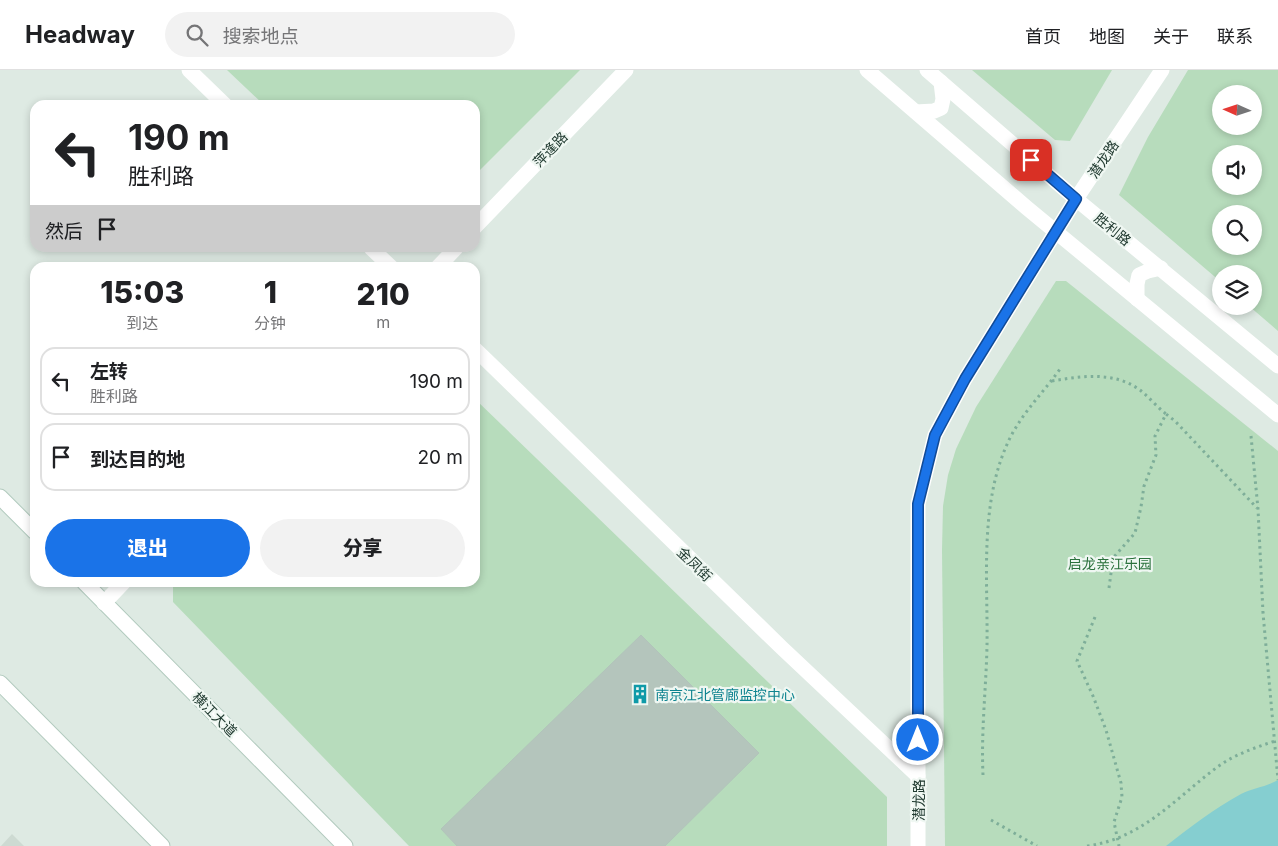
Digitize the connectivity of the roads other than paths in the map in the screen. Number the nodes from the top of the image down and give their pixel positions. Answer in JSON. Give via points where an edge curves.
{"nodes":[{"id":1,"x":189,"y":70,"type":"edge"},
{"id":2,"x":626,"y":70,"type":"edge"},
{"id":3,"x":867,"y":70,"type":"edge"},
{"id":4,"x":927,"y":70,"type":"edge"},
{"id":5,"x":1162,"y":70,"type":"edge"},
{"id":6,"x":940,"y":82,"type":"junction"},
{"id":7,"x":220,"y":100,"type":"edge"},
{"id":8,"x":916,"y":112,"type":"junction"},
{"id":9,"x":1076,"y":199,"type":"junction"},
{"id":10,"x":480,"y":222,"type":"edge"},
{"id":11,"x":1056,"y":232,"type":"junction"},
{"id":12,"x":375,"y":252,"type":"edge"},
{"id":13,"x":452,"y":252,"type":"edge"},
{"id":14,"x":386,"y":262,"type":"edge"},
{"id":15,"x":443,"y":262,"type":"edge"},
{"id":16,"x":1161,"y":268,"type":"junction"},
{"id":17,"x":1137,"y":299,"type":"junction"},
{"id":18,"x":480,"y":354,"type":"edge"},
{"id":19,"x":1278,"y":366,"type":"edge"},
{"id":20,"x":1278,"y":415,"type":"edge"},
{"id":21,"x":0,"y":496,"type":"edge"},
{"id":22,"x":30,"y":527,"type":"edge"},
{"id":23,"x":89,"y":587,"type":"edge"},
{"id":24,"x":119,"y":587,"type":"edge"},
{"id":25,"x":104,"y":602,"type":"junction"},
{"id":26,"x":0,"y":683,"type":"edge"},
{"id":27,"x":918,"y":776,"type":"junction"},
{"id":28,"x":162,"y":846,"type":"edge"},
{"id":29,"x":345,"y":846,"type":"edge"},
{"id":30,"x":918,"y":846,"type":"edge"}],
"edges":[{"from":1,"to":7,"type":"street"},
{"from":2,"to":10,"type":"street","name":"萍逢路"},
{"from":3,"to":8,"type":"street"},
{"from":4,"to":6,"type":"street","name":"胜利路"},
{"from":5,"to":9,"type":"street","name":"潜龙路"},
{"from":6,"to":8,"type":"street","via":[[941,108]]},
{"from":6,"to":9,"type":"street","name":"胜利路"},
{"from":8,"to":11,"type":"street"},
{"from":9,"to":11,"type":"street","name":"潜龙路"},
{"from":9,"to":16,"type":"street","name":"胜利路"},
{"from":11,"to":17,"type":"street"},
{"from":11,"to":27,"type":"street","name":"潜龙路","via":[[965,379],[935,435],[918,504]]},
{"from":12,"to":14,"type":"street"},
{"from":13,"to":15,"type":"street"},
{"from":16,"to":17,"type":"street","via":[[1139,275]]},
{"from":16,"to":19,"type":"street","name":"胜利路"},
{"from":17,"to":20,"type":"street"},
{"from":18,"to":27,"type":"street","name":"金凤街"},
{"from":21,"to":22,"type":"street"},
{"from":23,"to":25,"type":"street","name":"横江大道"},
{"from":24,"to":25,"type":"street"},
{"from":25,"to":29,"type":"street","name":"横江大道"},
{"from":26,"to":28,"type":"street"},
{"from":27,"to":30,"type":"street","name":"潜龙路"}]}
